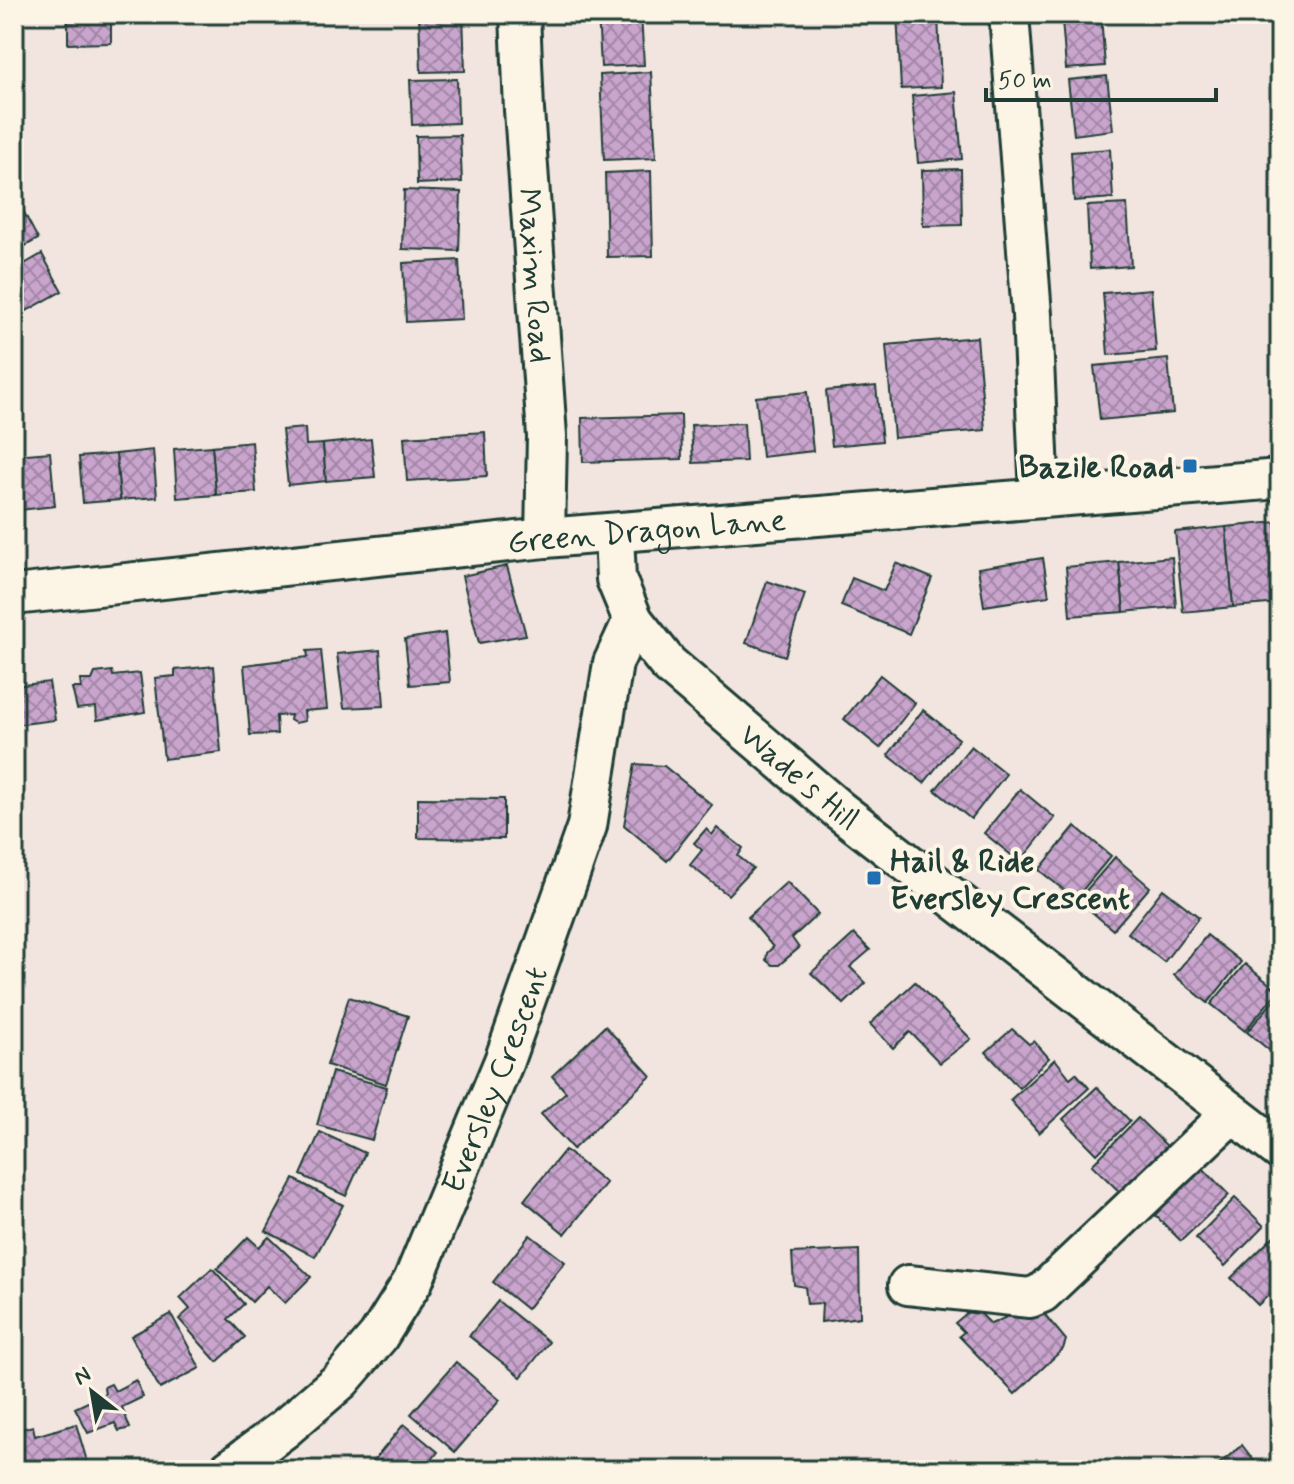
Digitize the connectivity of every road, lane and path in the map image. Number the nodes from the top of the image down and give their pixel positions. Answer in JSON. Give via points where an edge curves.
{"nodes":[{"id":1,"x":520,"y":14,"type":"edge"},
{"id":2,"x":1009,"y":14,"type":"edge"},
{"id":3,"x":1280,"y":479,"type":"edge"},
{"id":4,"x":1040,"y":497,"type":"junction"},
{"id":5,"x":614,"y":533,"type":"junction"},
{"id":6,"x":545,"y":538,"type":"junction"},
{"id":7,"x":14,"y":595,"type":"edge"},
{"id":8,"x":633,"y":620,"type":"junction"},
{"id":9,"x":1232,"y":1113,"type":"junction"},
{"id":10,"x":1280,"y":1150,"type":"edge"},
{"id":11,"x":908,"y":1285,"type":"dead end"},
{"id":12,"x":229,"y":1470,"type":"edge"}],
"edges":[{"from":1,"to":6,"type":"street","name":"Maxim Road","via":[[547,436]]},
{"from":2,"to":4,"type":"street"},
{"from":3,"to":4,"type":"street","name":"Green Dragon Lane"},
{"from":4,"to":5,"type":"street","name":"Green Dragon Lane"},
{"from":5,"to":6,"type":"street","name":"Green Dragon Lane"},
{"from":5,"to":8,"type":"street","name":"Wade's Hill","via":[[616,579]]},
{"from":6,"to":7,"type":"street","name":"Green Dragon Lane"},
{"from":8,"to":9,"type":"street","name":"Wade's Hill","via":[[668,664],[839,810]]},
{"from":8,"to":12,"type":"street","name":"Eversley Crescent","via":[[613,663],[587,826],[504,1061],[413,1281],[378,1337],[341,1380]]},
{"from":9,"to":10,"type":"street","name":"Wade's Hill"},
{"from":9,"to":11,"type":"street","via":[[1042,1293],[1030,1298]]}]}
